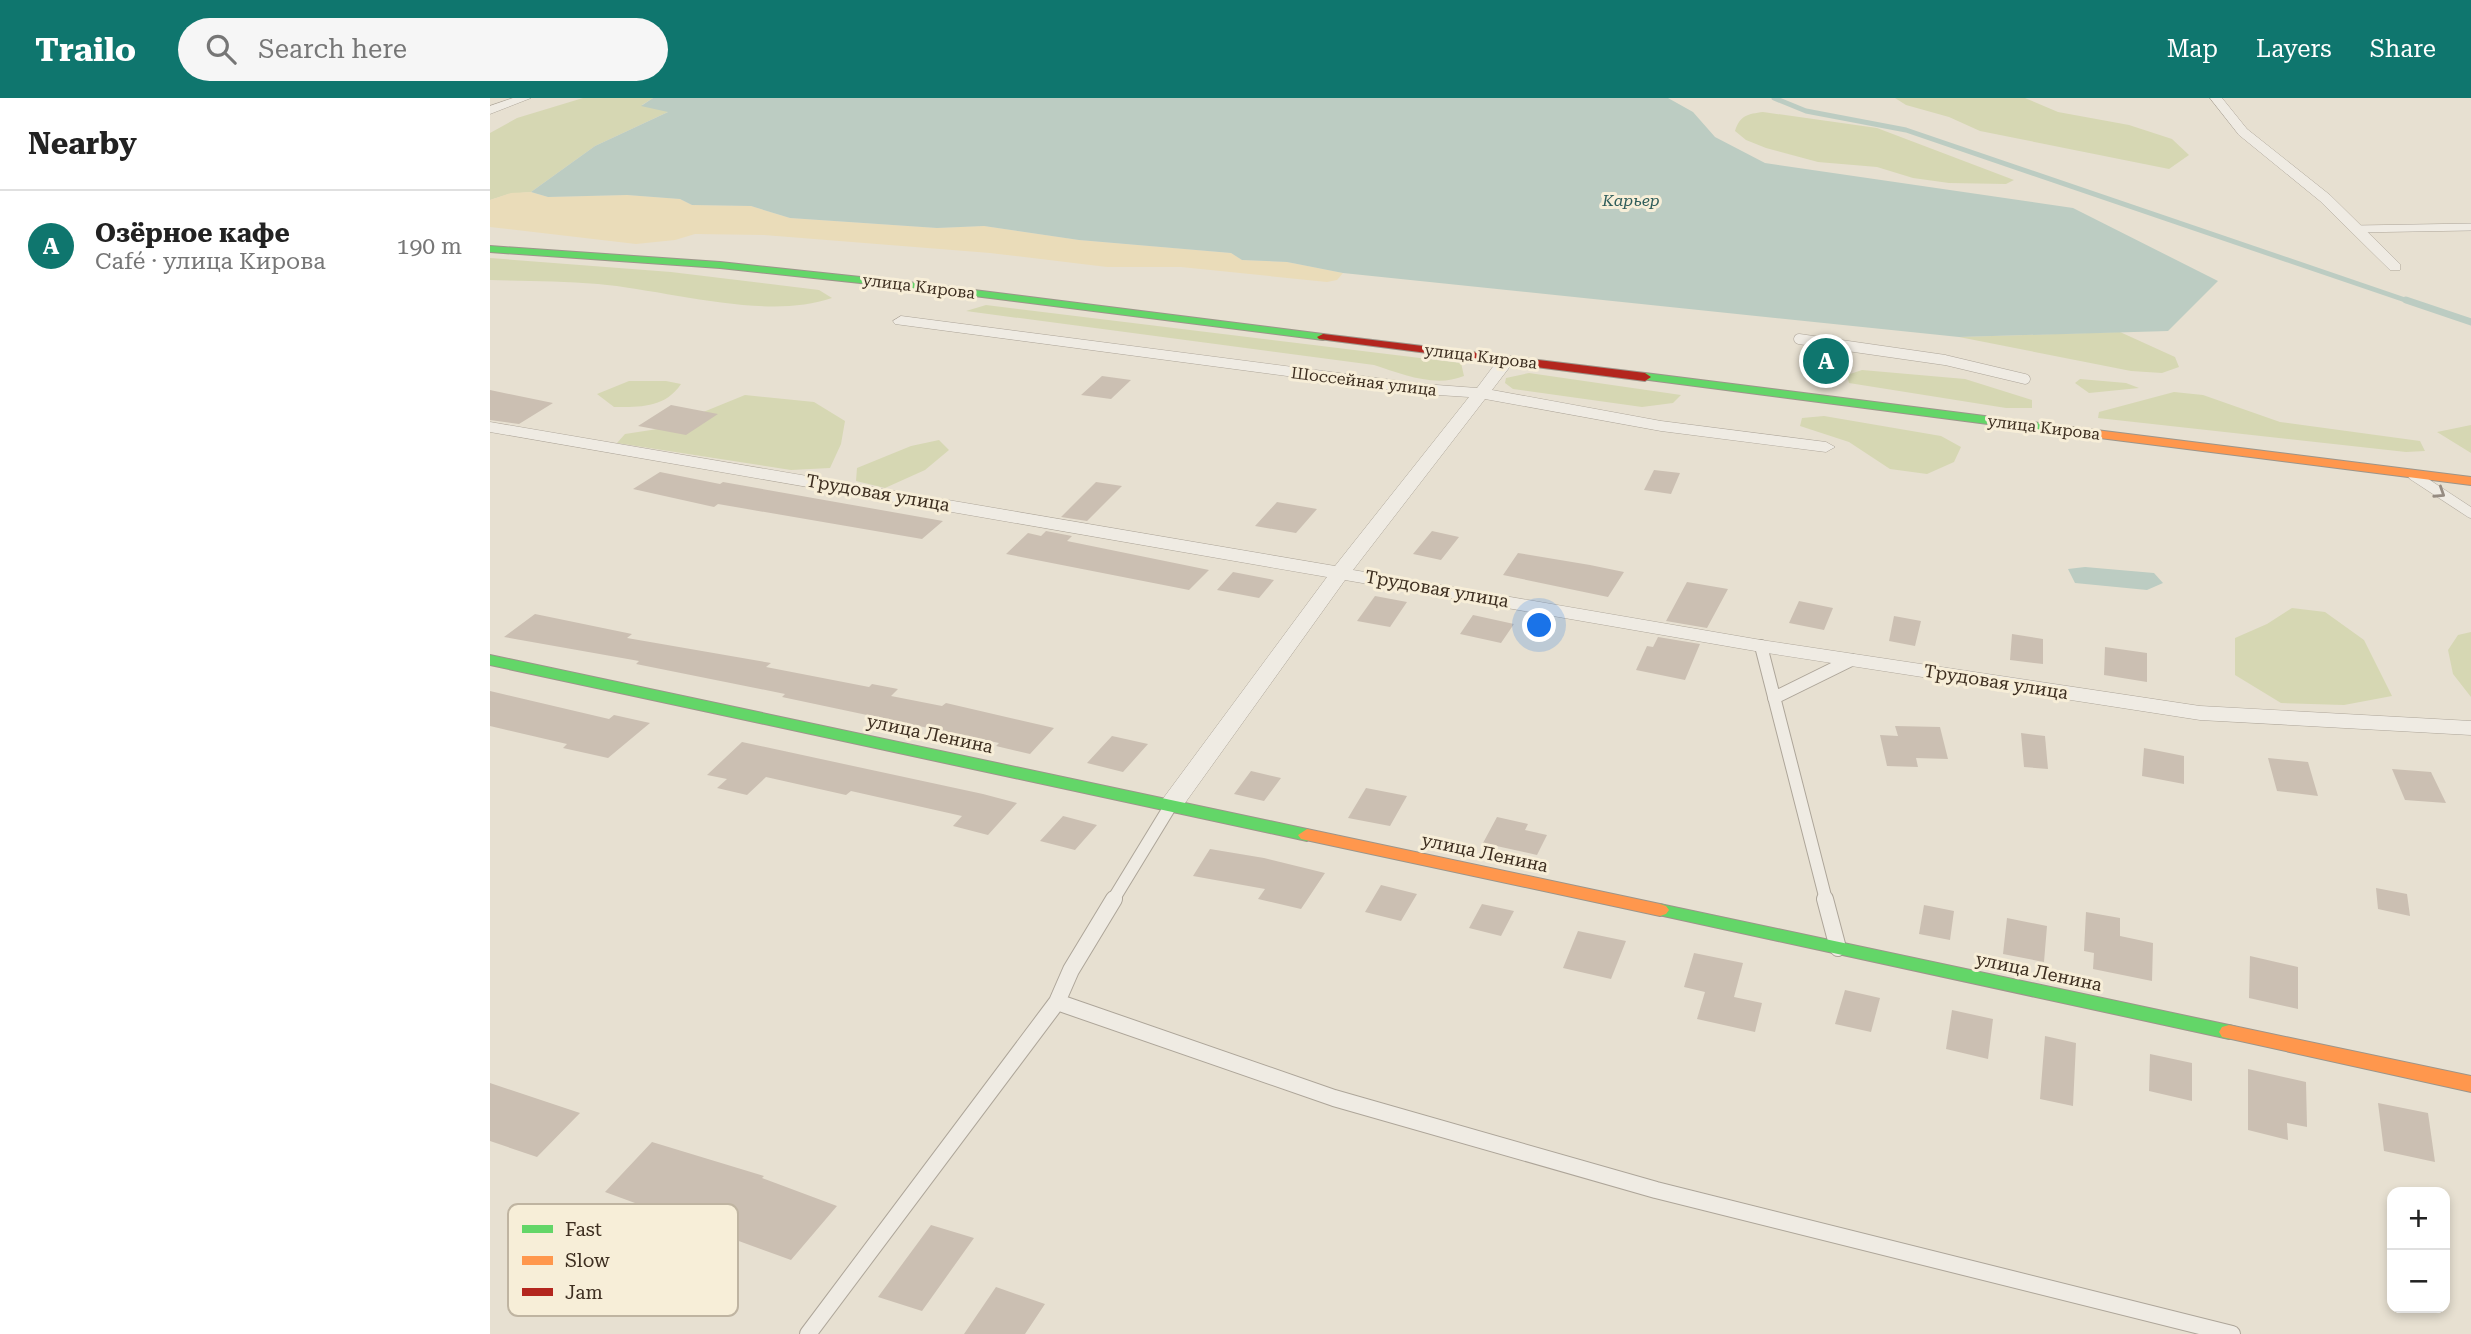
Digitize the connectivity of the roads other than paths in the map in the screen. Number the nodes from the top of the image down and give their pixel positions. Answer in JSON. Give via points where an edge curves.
{"nodes":[{"id":1,"x":525,"y":98,"type":"edge"},
{"id":2,"x":2216,"y":98,"type":"edge"},
{"id":3,"x":491,"y":109,"type":"edge"},
{"id":4,"x":2471,"y":227,"type":"edge"},
{"id":5,"x":2356,"y":229,"type":"junction"},
{"id":6,"x":490,"y":249,"type":"edge"},
{"id":7,"x":2395,"y":267,"type":"dead end"},
{"id":8,"x":901,"y":321,"type":"dead end"},
{"id":9,"x":1799,"y":339,"type":"dead end"},
{"id":10,"x":1507,"y":359,"type":"junction"},
{"id":11,"x":2025,"y":379,"type":"dead end"},
{"id":12,"x":1481,"y":394,"type":"junction"},
{"id":13,"x":490,"y":427,"type":"edge"},
{"id":14,"x":1826,"y":447,"type":"dead end"},
{"id":15,"x":2410,"y":473,"type":"junction"},
{"id":16,"x":2471,"y":481,"type":"edge"},
{"id":17,"x":2471,"y":513,"type":"edge"},
{"id":18,"x":1341,"y":572,"type":"junction"},
{"id":19,"x":1761,"y":646,"type":"junction"},
{"id":20,"x":490,"y":660,"type":"edge"},
{"id":21,"x":1851,"y":660,"type":"junction"},
{"id":22,"x":1774,"y":698,"type":"junction"},
{"id":23,"x":2471,"y":728,"type":"edge"},
{"id":24,"x":1171,"y":805,"type":"junction"},
{"id":25,"x":1838,"y":948,"type":"junction"},
{"id":26,"x":1057,"y":1002,"type":"junction"},
{"id":27,"x":2471,"y":1084,"type":"edge"},
{"id":28,"x":808,"y":1334,"type":"edge"},
{"id":29,"x":2232,"y":1334,"type":"edge"}],
"edges":[{"from":1,"to":3,"type":"street"},
{"from":2,"to":5,"type":"street","via":[[2244,132]]},
{"from":4,"to":5,"type":"lane"},
{"from":5,"to":7,"type":"street"},
{"from":6,"to":10,"type":"main road","name":"улица Кирова","via":[[802,273]]},
{"from":8,"to":12,"type":"street","name":"Шоссейная улица"},
{"from":9,"to":11,"type":"lane","via":[[1945,360]]},
{"from":10,"to":12,"type":"street"},
{"from":10,"to":15,"type":"main road","name":"улица Кирова"},
{"from":12,"to":14,"type":"street","name":"Шоссейная улица","via":[[1661,426]]},
{"from":12,"to":18,"type":"street"},
{"from":13,"to":18,"type":"street","name":"Трудовая улица"},
{"from":15,"to":16,"type":"main road","name":"улица Кирова"},
{"from":15,"to":17,"type":"lane","one_way":true},
{"from":18,"to":19,"type":"street","name":"Трудовая улица"},
{"from":18,"to":24,"type":"street"},
{"from":19,"to":21,"type":"street","name":"Трудовая улица"},
{"from":19,"to":22,"type":"lane"},
{"from":20,"to":24,"type":"main road","name":"улица Ленина"},
{"from":21,"to":22,"type":"lane"},
{"from":21,"to":23,"type":"street","name":"Трудовая улица","via":[[2200,713]]},
{"from":22,"to":25,"type":"lane"},
{"from":24,"to":25,"type":"main road","name":"улица Ленина"},
{"from":24,"to":26,"type":"lane","via":[[1071,970]]},
{"from":25,"to":27,"type":"main road","name":"улица Ленина"},
{"from":26,"to":28,"type":"lane"},
{"from":26,"to":29,"type":"lane","via":[[1334,1098],[1656,1190]]}]}
